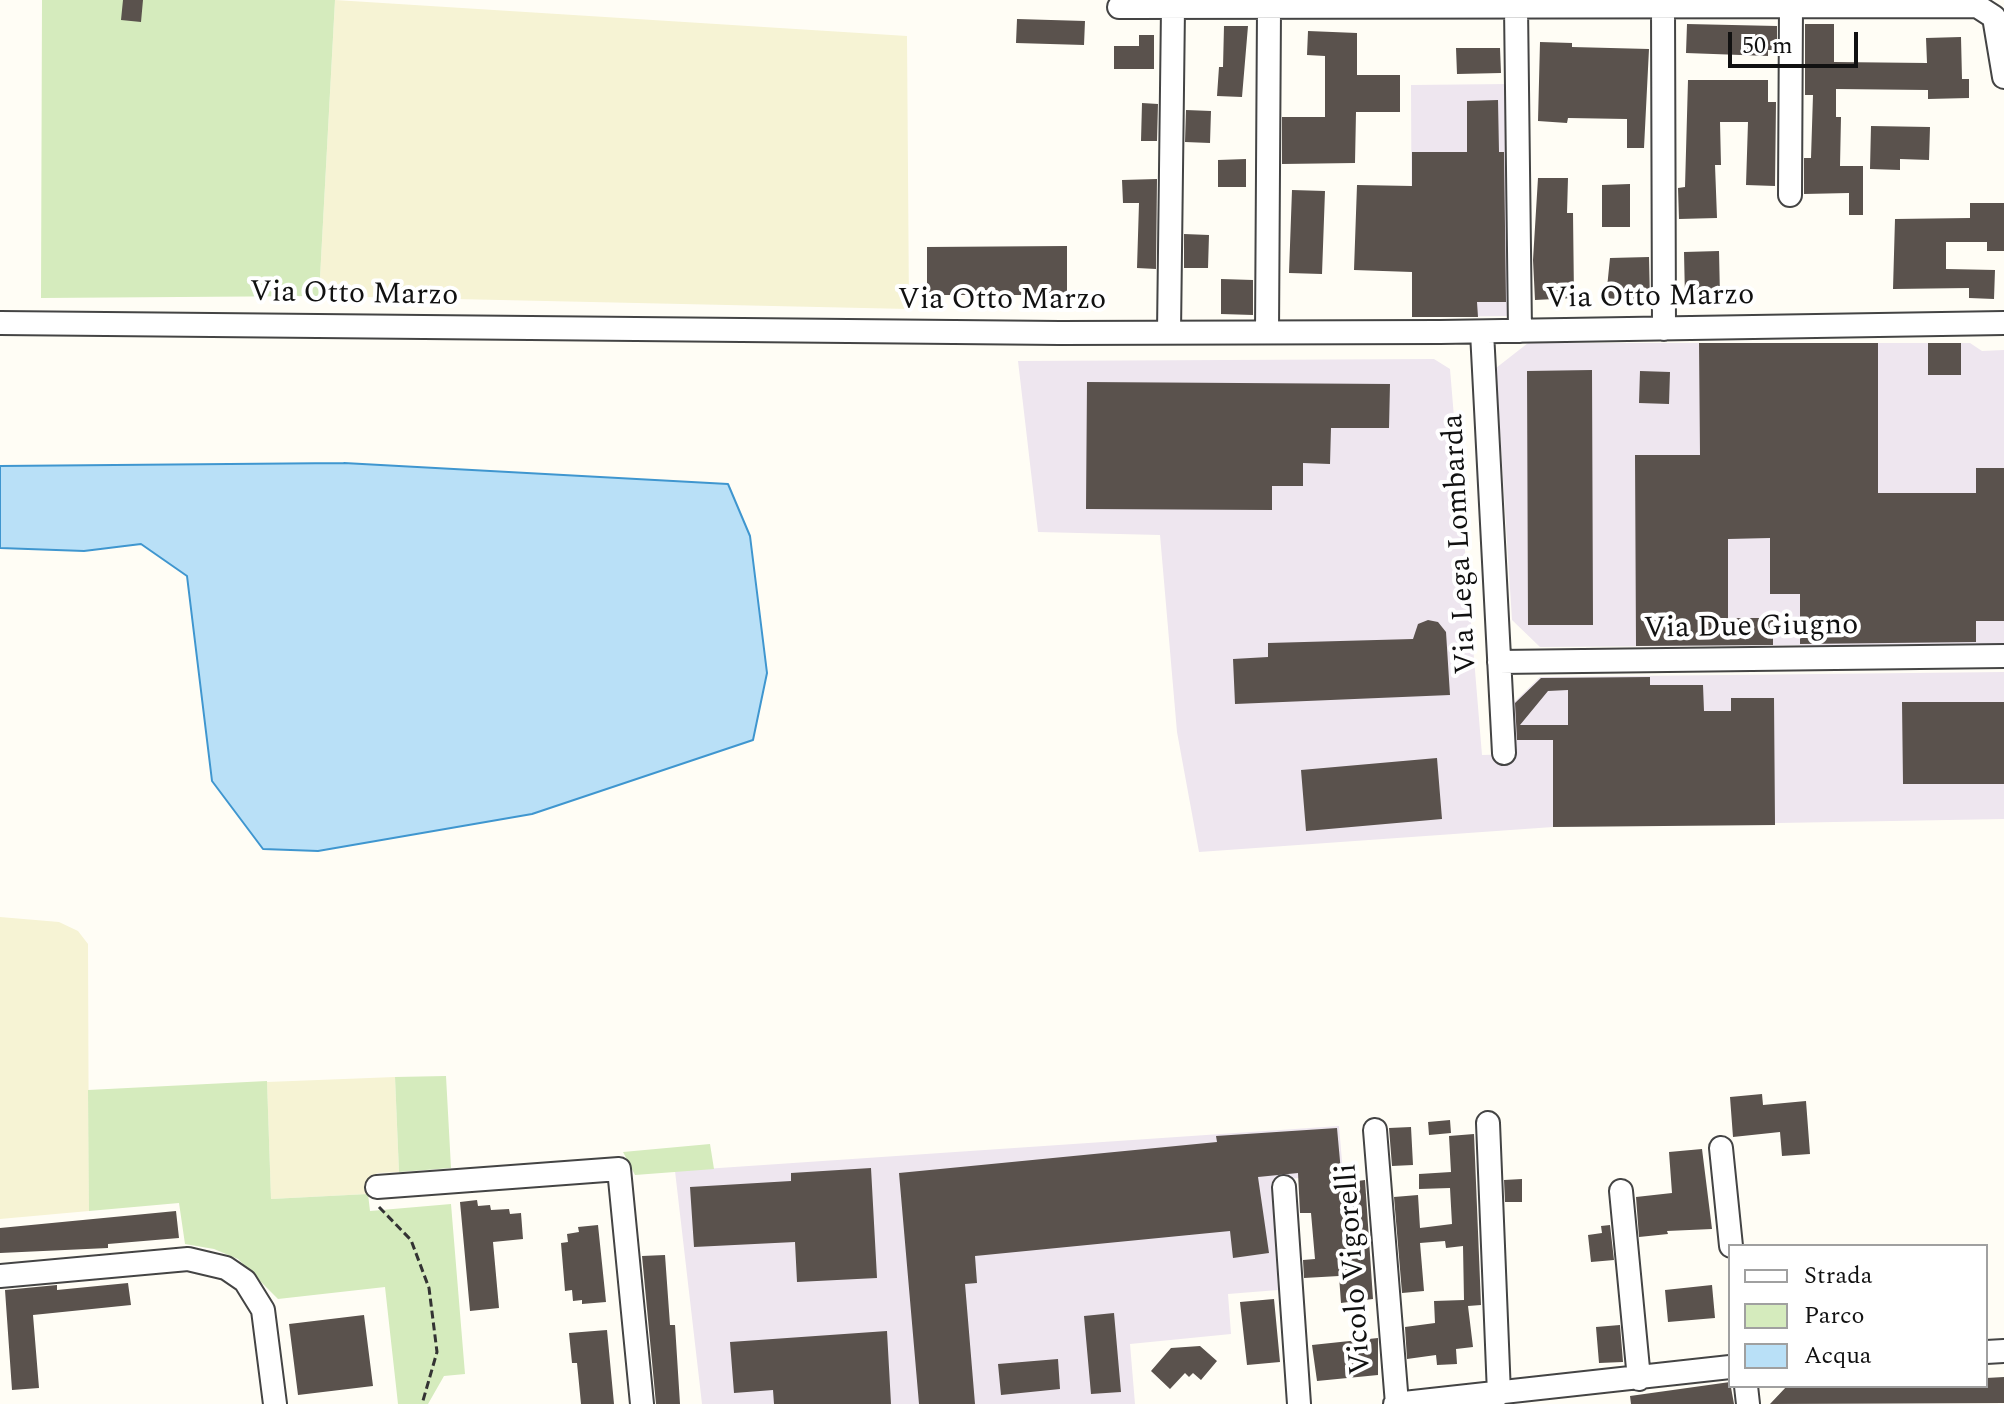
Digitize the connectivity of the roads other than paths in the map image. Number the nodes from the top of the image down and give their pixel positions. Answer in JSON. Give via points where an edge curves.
{"nodes":[{"id":1,"x":1663,"y":6,"type":"junction"},
{"id":2,"x":1791,"y":6,"type":"junction"},
{"id":3,"x":1119,"y":7,"type":"dead end"},
{"id":4,"x":1516,"y":7,"type":"junction"},
{"id":5,"x":1173,"y":8,"type":"junction"},
{"id":6,"x":1269,"y":9,"type":"junction"},
{"id":7,"x":2004,"y":77,"type":"edge"},
{"id":8,"x":1790,"y":195,"type":"dead end"},
{"id":9,"x":0,"y":323,"type":"edge"},
{"id":10,"x":2004,"y":323,"type":"edge"},
{"id":11,"x":1664,"y":329,"type":"junction"},
{"id":12,"x":1520,"y":331,"type":"junction"},
{"id":13,"x":1169,"y":332,"type":"junction"},
{"id":14,"x":1267,"y":332,"type":"junction"},
{"id":15,"x":1482,"y":332,"type":"junction"},
{"id":16,"x":2004,"y":656,"type":"edge"},
{"id":17,"x":1499,"y":662,"type":"junction"},
{"id":18,"x":1504,"y":753,"type":"dead end"},
{"id":19,"x":1488,"y":1123,"type":"dead end"},
{"id":20,"x":1375,"y":1130,"type":"dead end"},
{"id":21,"x":1721,"y":1148,"type":"dead end"},
{"id":22,"x":377,"y":1187,"type":"road end"},
{"id":23,"x":1284,"y":1187,"type":"dead end"},
{"id":24,"x":1621,"y":1191,"type":"dead end"},
{"id":25,"x":1731,"y":1244,"type":"edge"},
{"id":26,"x":0,"y":1276,"type":"edge"},
{"id":27,"x":1728,"y":1367,"type":"edge"},
{"id":28,"x":1639,"y":1379,"type":"junction"},
{"id":29,"x":1499,"y":1394,"type":"junction"},
{"id":30,"x":275,"y":1404,"type":"edge"},
{"id":31,"x":642,"y":1404,"type":"edge"},
{"id":32,"x":1299,"y":1404,"type":"edge"},
{"id":33,"x":1396,"y":1404,"type":"edge"}],
"edges":[{"from":1,"to":2,"type":"street"},
{"from":1,"to":4,"type":"street"},
{"from":1,"to":11,"type":"street"},
{"from":2,"to":7,"type":"street","via":[[1982,7],[1994,17]]},
{"from":2,"to":8,"type":"street"},
{"from":3,"to":5,"type":"street"},
{"from":4,"to":6,"type":"street"},
{"from":4,"to":12,"type":"street"},
{"from":5,"to":6,"type":"street"},
{"from":5,"to":13,"type":"street"},
{"from":6,"to":14,"type":"street"},
{"from":9,"to":13,"type":"street","name":"Via Otto Marzo"},
{"from":10,"to":11,"type":"street","name":"Via Otto Marzo"},
{"from":11,"to":12,"type":"street","name":"Via Otto Marzo"},
{"from":12,"to":15,"type":"street","name":"Via Otto Marzo"},
{"from":13,"to":14,"type":"street","name":"Via Otto Marzo"},
{"from":14,"to":15,"type":"street","name":"Via Otto Marzo"},
{"from":15,"to":17,"type":"street","name":"Via Lega Lombarda"},
{"from":16,"to":17,"type":"street","name":"Via Due Giugno"},
{"from":17,"to":18,"type":"street","name":"Via Lega Lombarda"},
{"from":19,"to":29,"type":"street"},
{"from":20,"to":33,"type":"street","name":"Vicolo Vigorelli"},
{"from":21,"to":25,"type":"street"},
{"from":22,"to":31,"type":"street","via":[[619,1169]]},
{"from":23,"to":32,"type":"street"},
{"from":24,"to":28,"type":"street"},
{"from":26,"to":30,"type":"street","via":[[188,1259],[226,1268],[245,1281],[263,1310]]},
{"from":27,"to":28,"type":"street"},
{"from":28,"to":29,"type":"street"},
{"from":29,"to":33,"type":"street"}]}
